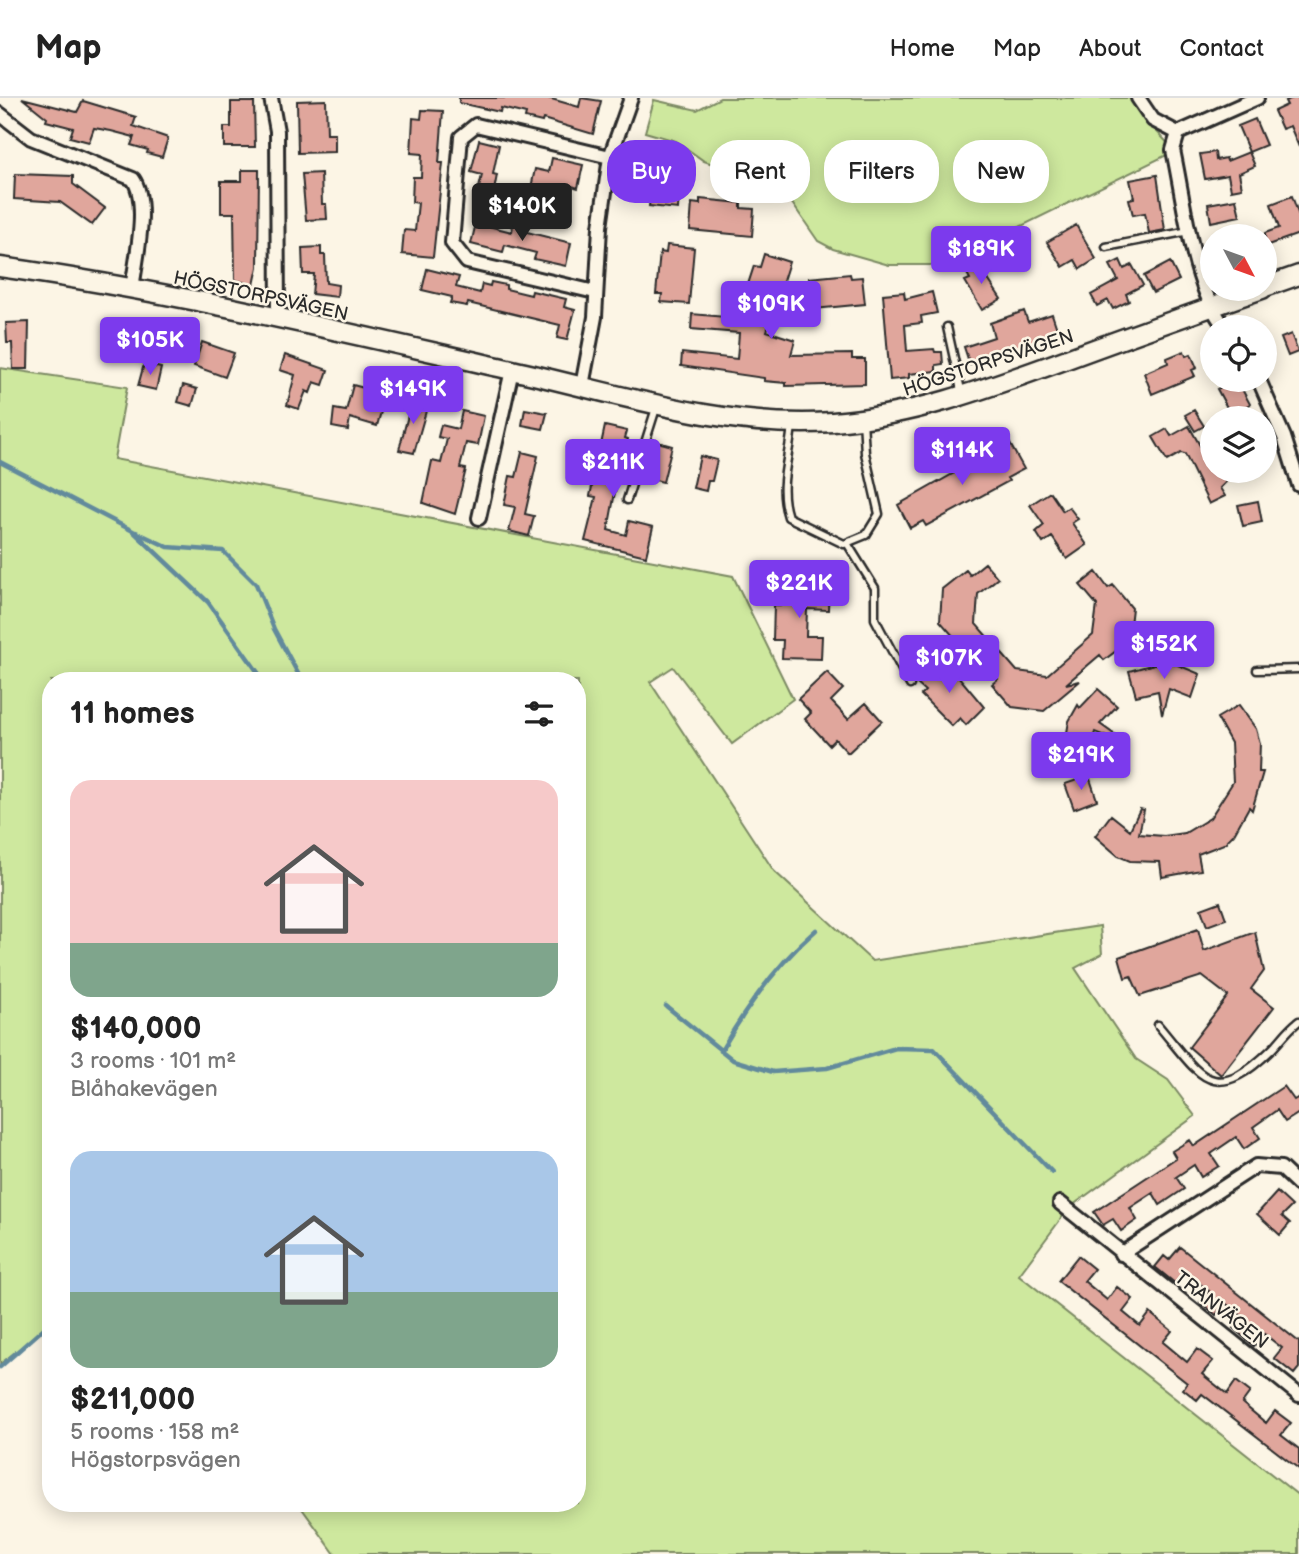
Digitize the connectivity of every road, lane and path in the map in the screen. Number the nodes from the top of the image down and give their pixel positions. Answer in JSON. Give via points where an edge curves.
{"nodes":[{"id":1,"x":271,"y":98,"type":"edge"},
{"id":2,"x":631,"y":98,"type":"edge"},
{"id":3,"x":1138,"y":98,"type":"edge"},
{"id":4,"x":1257,"y":98,"type":"edge"},
{"id":5,"x":2,"y":120,"type":"edge"},
{"id":6,"x":1178,"y":133,"type":"junction"},
{"id":7,"x":616,"y":140,"type":"edge"},
{"id":8,"x":607,"y":156,"type":"edge"},
{"id":9,"x":607,"y":186,"type":"edge"},
{"id":10,"x":1191,"y":231,"type":"junction"},
{"id":11,"x":1106,"y":247,"type":"dead end"},
{"id":12,"x":0,"y":267,"type":"edge"},
{"id":13,"x":1299,"y":275,"type":"edge"},
{"id":14,"x":1278,"y":283,"type":"edge"},
{"id":15,"x":132,"y":290,"type":"junction"},
{"id":16,"x":596,"y":292,"type":"junction"},
{"id":17,"x":1228,"y":301,"type":"edge"},
{"id":18,"x":1212,"y":307,"type":"junction"},
{"id":19,"x":1218,"y":315,"type":"edge"},
{"id":20,"x":278,"y":319,"type":"junction"},
{"id":21,"x":947,"y":327,"type":"dead end"},
{"id":22,"x":512,"y":370,"type":"junction"},
{"id":23,"x":582,"y":386,"type":"junction"},
{"id":24,"x":1264,"y":392,"type":"edge"},
{"id":25,"x":963,"y":397,"type":"junction"},
{"id":26,"x":657,"y":404,"type":"junction"},
{"id":27,"x":863,"y":418,"type":"junction"},
{"id":28,"x":792,"y":421,"type":"junction"},
{"id":29,"x":1299,"y":485,"type":"edge"},
{"id":30,"x":627,"y":500,"type":"dead end"},
{"id":31,"x":479,"y":518,"type":"dead end"},
{"id":32,"x":848,"y":543,"type":"junction"},
{"id":33,"x":1299,"y":669,"type":"edge"},
{"id":34,"x":1257,"y":670,"type":"dead end"},
{"id":35,"x":910,"y":685,"type":"dead end"},
{"id":36,"x":1299,"y":1021,"type":"edge"},
{"id":37,"x":1158,"y":1025,"type":"dead end"},
{"id":38,"x":1299,"y":1185,"type":"edge"},
{"id":39,"x":1060,"y":1203,"type":"dead end"},
{"id":40,"x":1121,"y":1254,"type":"junction"},
{"id":41,"x":1299,"y":1395,"type":"edge"}],
"edges":[{"from":1,"to":20,"type":"street","via":[[277,131]]},
{"from":2,"to":7,"type":"street"},
{"from":3,"to":6,"type":"street","via":[[1153,120]]},
{"from":4,"to":6,"type":"street"},
{"from":5,"to":15,"type":"street","via":[[31,138],[133,179],[140,205]]},
{"from":6,"to":10,"type":"street","via":[[1173,150]]},
{"from":8,"to":16,"type":"street","via":[[476,125],[461,137],[452,243],[467,262]]},
{"from":9,"to":16,"type":"street"},
{"from":10,"to":11,"type":"lane"},
{"from":10,"to":18,"type":"street","via":[[1202,284]]},
{"from":12,"to":15,"type":"street","name":"HÖGSTORPSVÄGEN"},
{"from":13,"to":14,"type":"street","name":"HÖGSTORPSVÄGEN"},
{"from":15,"to":20,"type":"street","name":"HÖGSTORPSVÄGEN"},
{"from":16,"to":23,"type":"street"},
{"from":17,"to":18,"type":"street","name":"HÖGSTORPSVÄGEN"},
{"from":18,"to":19,"type":"street"},
{"from":18,"to":25,"type":"street","name":"HÖGSTORPSVÄGEN"},
{"from":20,"to":22,"type":"street","name":"HÖGSTORPSVÄGEN"},
{"from":21,"to":25,"type":"lane"},
{"from":22,"to":23,"type":"street","name":"HÖGSTORPSVÄGEN"},
{"from":22,"to":31,"type":"street"},
{"from":23,"to":26,"type":"street","name":"HÖGSTORPSVÄGEN"},
{"from":24,"to":29,"type":"street"},
{"from":25,"to":27,"type":"street","name":"HÖGSTORPSVÄGEN"},
{"from":26,"to":28,"type":"street","name":"HÖGSTORPSVÄGEN","via":[[722,417]]},
{"from":26,"to":30,"type":"lane"},
{"from":27,"to":28,"type":"street","name":"HÖGSTORPSVÄGEN"},
{"from":27,"to":32,"type":"lane","via":[[865,453],[879,514],[866,535]]},
{"from":28,"to":32,"type":"lane","via":[[782,501],[788,517],[818,534]]},
{"from":32,"to":35,"type":"lane","via":[[876,588],[875,619]]},
{"from":33,"to":34,"type":"lane"},
{"from":36,"to":37,"type":"lane","via":[[1245,1073],[1229,1082],[1212,1082],[1196,1070]]},
{"from":38,"to":40,"type":"street","via":[[1282,1168],[1256,1166]]},
{"from":39,"to":40,"type":"street","name":"TRANVÄGEN"},
{"from":40,"to":41,"type":"street","name":"TRANVÄGEN"}]}
